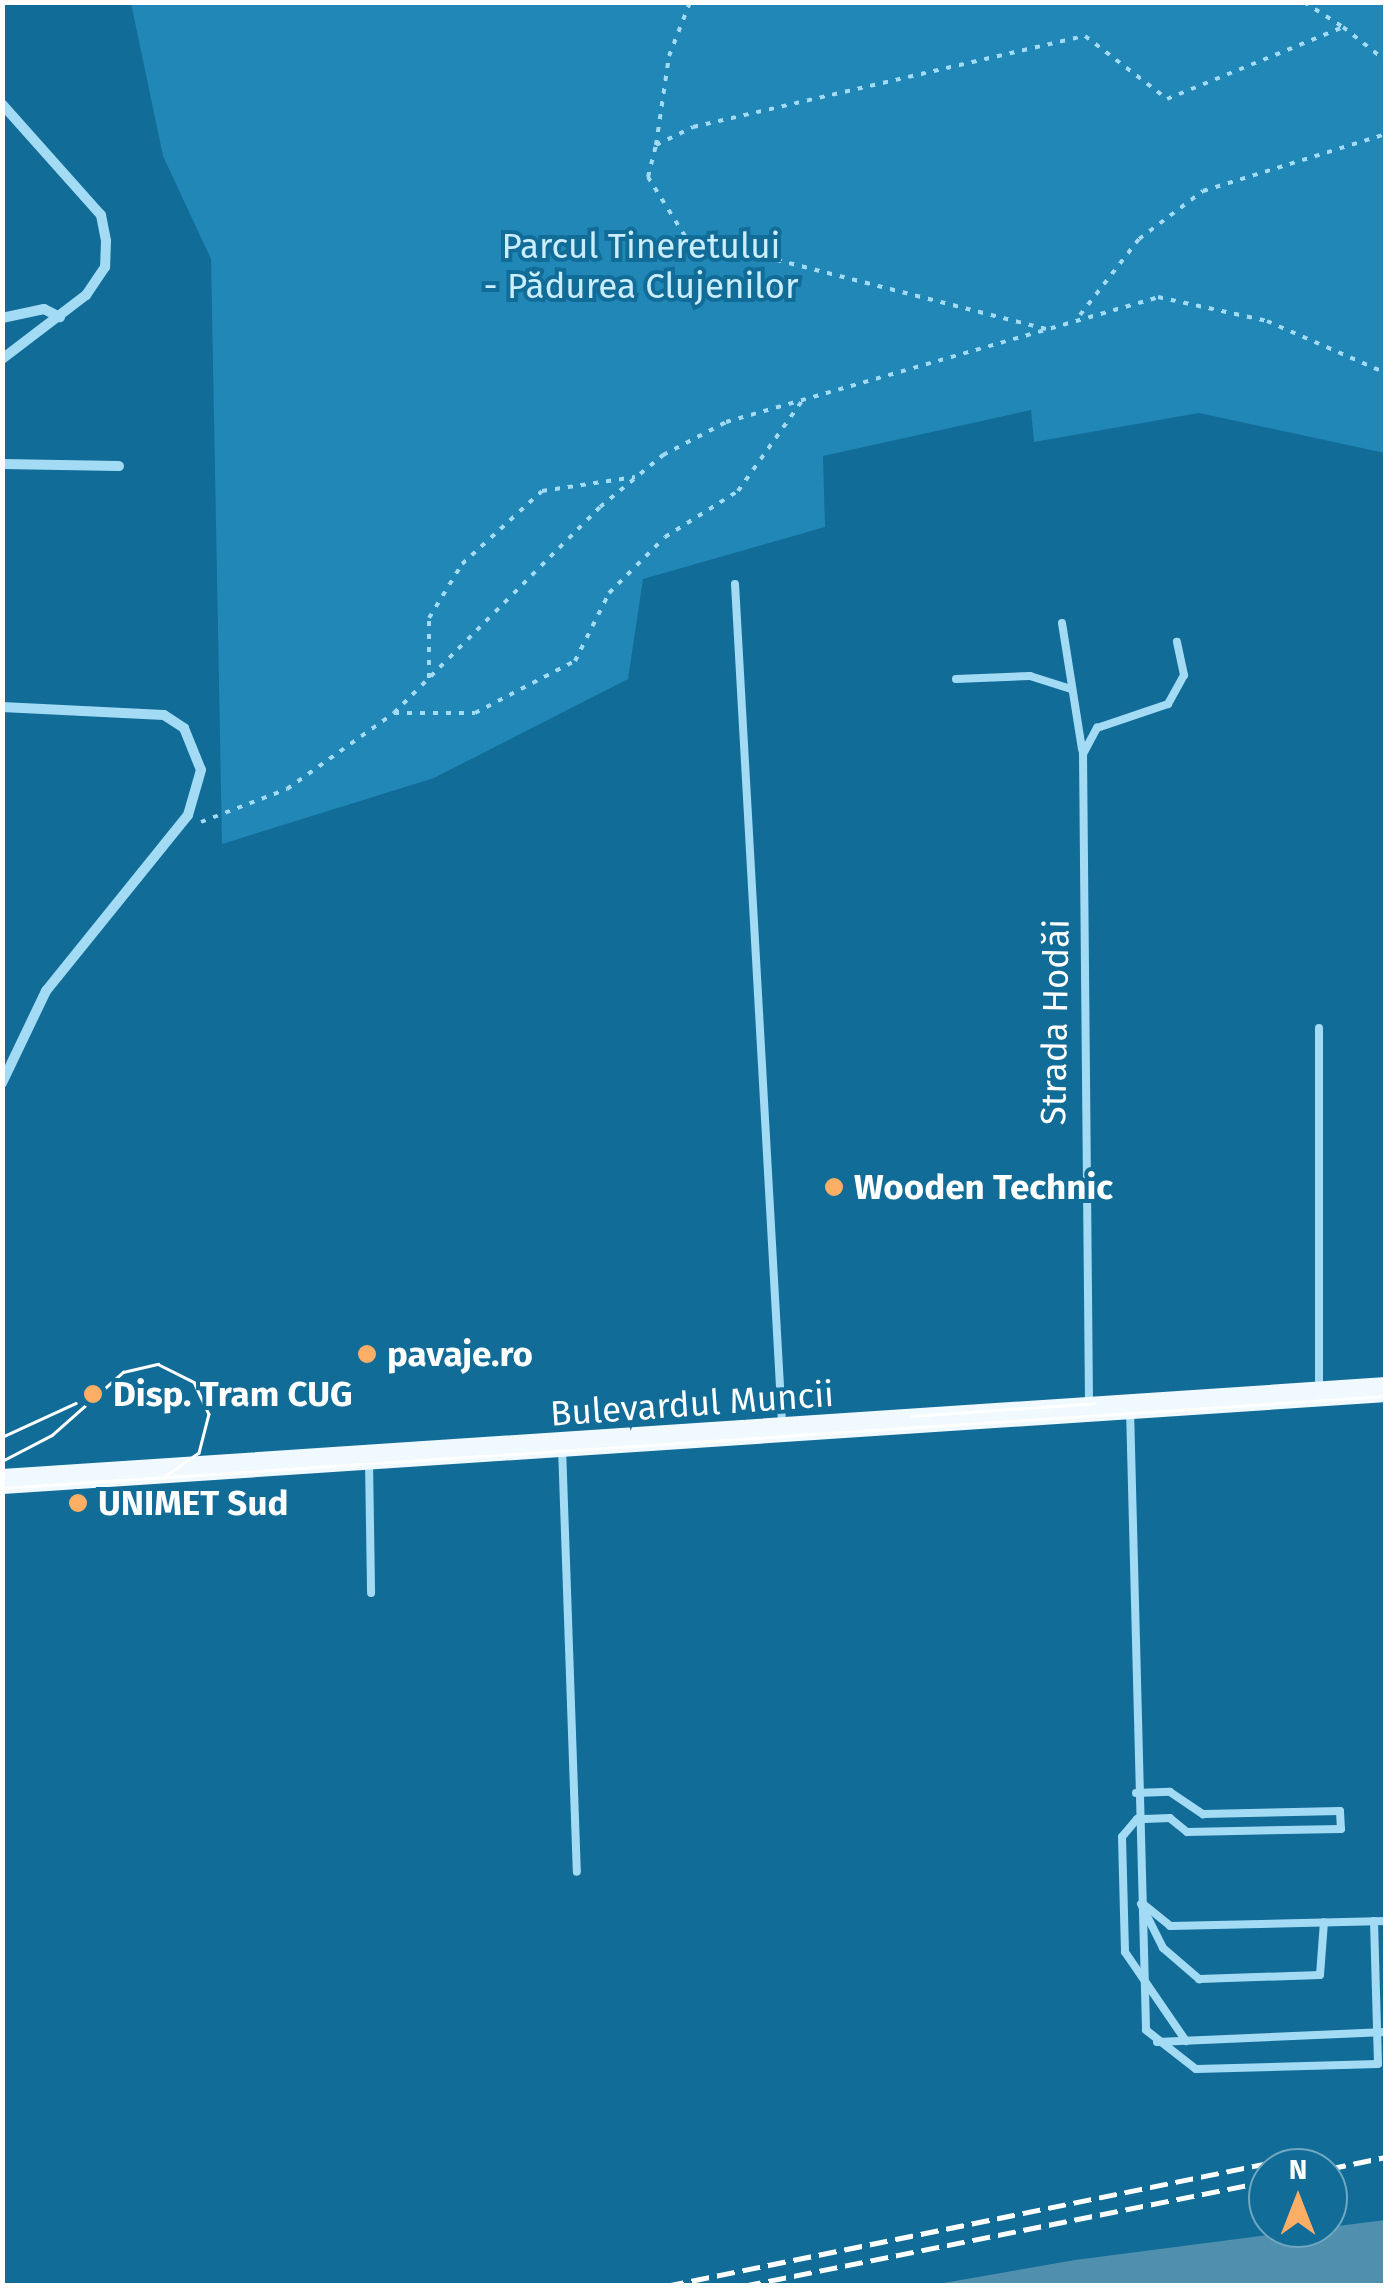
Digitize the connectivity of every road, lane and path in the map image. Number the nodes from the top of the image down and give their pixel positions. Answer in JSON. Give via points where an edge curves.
{"nodes":[{"id":1,"x":690,"y":2,"type":"edge"},
{"id":2,"x":1304,"y":2,"type":"edge"},
{"id":3,"x":1343,"y":27,"type":"junction"},
{"id":4,"x":1386,"y":61,"type":"edge"},
{"id":5,"x":2,"y":104,"type":"edge"},
{"id":6,"x":1386,"y":134,"type":"edge"},
{"id":7,"x":656,"y":145,"type":"junction"},
{"id":8,"x":1080,"y":315,"type":"junction"},
{"id":9,"x":60,"y":317,"type":"junction"},
{"id":10,"x":2,"y":318,"type":"edge"},
{"id":11,"x":1046,"y":329,"type":"junction"},
{"id":12,"x":2,"y":359,"type":"edge"},
{"id":13,"x":1386,"y":373,"type":"edge"},
{"id":14,"x":804,"y":397,"type":"junction"},
{"id":15,"x":2,"y":464,"type":"edge"},
{"id":16,"x":119,"y":466,"type":"dead end"},
{"id":17,"x":636,"y":477,"type":"junction"},
{"id":18,"x":735,"y":584,"type":"dead end"},
{"id":19,"x":1062,"y":623,"type":"dead end"},
{"id":20,"x":1176,"y":642,"type":"dead end"},
{"id":21,"x":429,"y":678,"type":"junction"},
{"id":22,"x":956,"y":679,"type":"dead end"},
{"id":23,"x":1071,"y":689,"type":"junction"},
{"id":24,"x":2,"y":707,"type":"edge"},
{"id":25,"x":394,"y":714,"type":"junction"},
{"id":26,"x":1083,"y":754,"type":"junction"},
{"id":27,"x":180,"y":824,"type":"junction"},
{"id":28,"x":1319,"y":1028,"type":"dead end"},
{"id":29,"x":2,"y":1082,"type":"edge"},
{"id":30,"x":1386,"y":1389,"type":"edge"},
{"id":31,"x":1319,"y":1394,"type":"junction"},
{"id":32,"x":1130,"y":1408,"type":"junction"},
{"id":33,"x":1089,"y":1411,"type":"junction"},
{"id":34,"x":783,"y":1432,"type":"junction"},
{"id":35,"x":562,"y":1448,"type":"junction"},
{"id":36,"x":369,"y":1461,"type":"junction"},
{"id":37,"x":2,"y":1481,"type":"edge"},
{"id":38,"x":371,"y":1594,"type":"dead end"},
{"id":39,"x":1136,"y":1793,"type":"junction"},
{"id":40,"x":1136,"y":1819,"type":"junction"},
{"id":41,"x":577,"y":1872,"type":"dead end"},
{"id":42,"x":1139,"y":1900,"type":"junction"},
{"id":43,"x":1374,"y":1921,"type":"junction"},
{"id":44,"x":1386,"y":1921,"type":"edge"},
{"id":45,"x":1324,"y":1922,"type":"junction"},
{"id":46,"x":1141,"y":1978,"type":"junction"},
{"id":47,"x":1382,"y":2033,"type":"edge"},
{"id":48,"x":1186,"y":2041,"type":"junction"},
{"id":49,"x":1157,"y":2042,"type":"junction"}],
"edges":[{"from":1,"to":7,"type":"path","via":[[669,56]]},
{"from":2,"to":3,"type":"path"},
{"from":3,"to":4,"type":"path"},
{"from":3,"to":7,"type":"path","via":[[1166,99],[1085,36],[692,126]]},
{"from":5,"to":9,"type":"street","via":[[101,215],[105,267]]},
{"from":6,"to":8,"type":"path","via":[[1203,191],[1139,239]]},
{"from":7,"to":11,"type":"path","via":[[648,177],[685,236]]},
{"from":8,"to":11,"type":"path"},
{"from":8,"to":13,"type":"path","via":[[1158,297],[1201,300]]},
{"from":9,"to":10,"type":"street","via":[[44,309]]},
{"from":9,"to":12,"type":"street"},
{"from":11,"to":14,"type":"path"},
{"from":14,"to":17,"type":"path","via":[[726,422]]},
{"from":14,"to":25,"type":"path","via":[[738,491],[664,537],[610,593],[575,660],[475,712]]},
{"from":15,"to":16,"type":"street"},
{"from":17,"to":21,"type":"path"},
{"from":17,"to":21,"type":"path","via":[[542,491],[462,564],[429,618]]},
{"from":18,"to":34,"type":"lane"},
{"from":19,"to":23,"type":"lane","name":"Strada Hodăi"},
{"from":20,"to":26,"type":"lane","via":[[1184,676],[1168,704],[1097,728]]},
{"from":21,"to":25,"type":"path"},
{"from":22,"to":23,"type":"lane","via":[[1030,676]]},
{"from":23,"to":26,"type":"lane","name":"Strada Hodăi"},
{"from":24,"to":27,"type":"street","via":[[140,710],[184,728],[201,770]]},
{"from":25,"to":27,"type":"path","via":[[287,789]]},
{"from":26,"to":33,"type":"lane","name":"Strada Hodăi"},
{"from":27,"to":29,"type":"street","via":[[46,991]]},
{"from":28,"to":31,"type":"lane"},
{"from":30,"to":31,"type":"main road","name":"Bulevardul Muncii"},
{"from":31,"to":32,"type":"main road","name":"Bulevardul Muncii"},
{"from":32,"to":33,"type":"main road","name":"Bulevardul Muncii"},
{"from":32,"to":39,"type":"lane"},
{"from":33,"to":34,"type":"main road","name":"Bulevardul Muncii"},
{"from":34,"to":35,"type":"main road","name":"Bulevardul Muncii"},
{"from":35,"to":36,"type":"main road","name":"Bulevardul Muncii"},
{"from":35,"to":41,"type":"lane"},
{"from":36,"to":37,"type":"main road","name":"Bulevardul Muncii"},
{"from":36,"to":38,"type":"lane"},
{"from":39,"to":40,"type":"lane"},
{"from":39,"to":40,"type":"lane","via":[[1170,1792],[1204,1814],[1340,1811],[1341,1829],[1187,1832],[1170,1818]]},
{"from":40,"to":42,"type":"lane"},
{"from":40,"to":46,"type":"lane","via":[[1122,1837],[1125,1952]]},
{"from":42,"to":45,"type":"lane","via":[[1170,1926]]},
{"from":42,"to":45,"type":"lane","via":[[1163,1948],[1198,1979],[1320,1975]]},
{"from":42,"to":46,"type":"lane"},
{"from":43,"to":44,"type":"lane"},
{"from":43,"to":45,"type":"lane"},
{"from":43,"to":47,"type":"lane"},
{"from":46,"to":48,"type":"lane"},
{"from":46,"to":49,"type":"lane","via":[[1141,2016]]},
{"from":47,"to":48,"type":"lane"},
{"from":47,"to":49,"type":"lane","via":[[1378,2064],[1196,2070]]},
{"from":48,"to":49,"type":"lane"}]}
